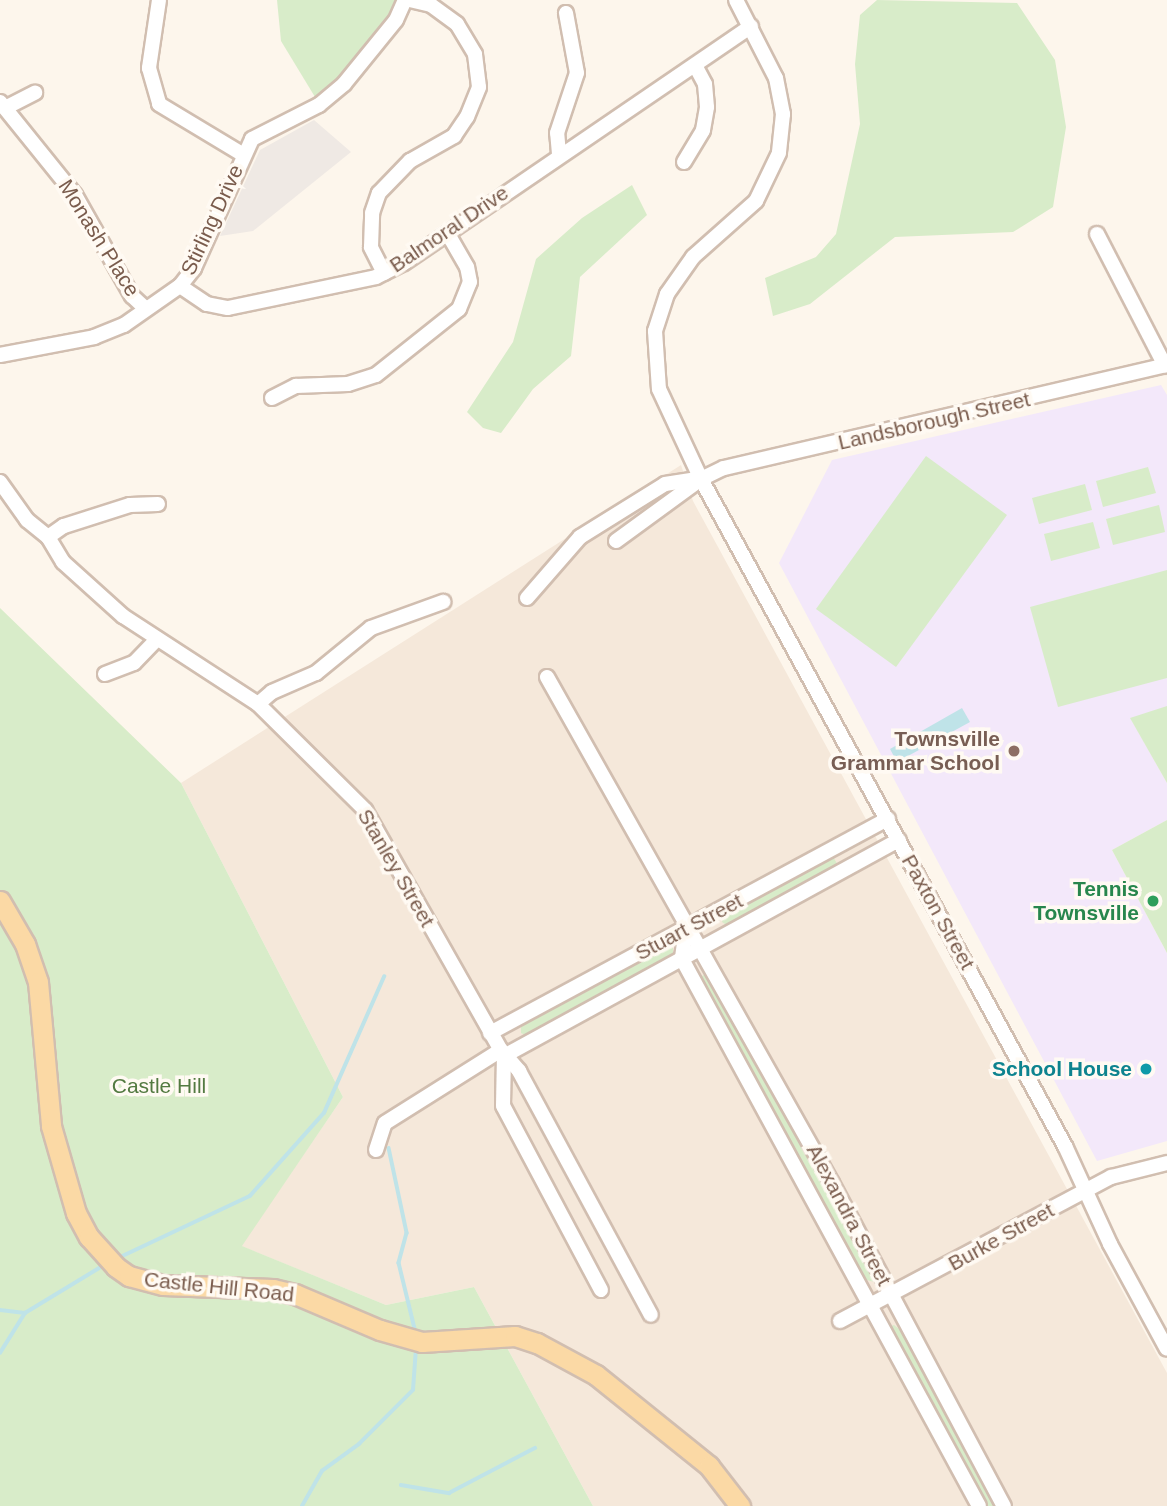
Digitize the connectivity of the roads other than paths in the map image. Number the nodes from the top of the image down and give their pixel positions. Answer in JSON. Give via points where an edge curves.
{"nodes":[{"id":1,"x":159,"y":0,"type":"edge"},
{"id":2,"x":408,"y":0,"type":"edge"},
{"id":3,"x":736,"y":0,"type":"edge"},
{"id":4,"x":566,"y":13,"type":"dead end"},
{"id":5,"x":751,"y":26,"type":"junction"},
{"id":6,"x":695,"y":65,"type":"junction"},
{"id":7,"x":35,"y":93,"type":"dead end"},
{"id":8,"x":2,"y":105,"type":"edge"},
{"id":9,"x":243,"y":154,"type":"junction"},
{"id":10,"x":559,"y":154,"type":"junction"},
{"id":11,"x":684,"y":162,"type":"dead end"},
{"id":12,"x":446,"y":233,"type":"junction"},
{"id":13,"x":1097,"y":234,"type":"dead end"},
{"id":14,"x":384,"y":273,"type":"junction"},
{"id":15,"x":180,"y":286,"type":"junction"},
{"id":16,"x":146,"y":309,"type":"junction"},
{"id":17,"x":0,"y":355,"type":"edge"},
{"id":18,"x":1166,"y":365,"type":"edge"},
{"id":19,"x":272,"y":398,"type":"dead end"},
{"id":20,"x":701,"y":479,"type":"junction"},
{"id":21,"x":0,"y":482,"type":"edge"},
{"id":22,"x":158,"y":505,"type":"dead end"},
{"id":23,"x":48,"y":537,"type":"junction"},
{"id":24,"x":616,"y":541,"type":"dead end"},
{"id":25,"x":527,"y":598,"type":"dead end"},
{"id":26,"x":443,"y":602,"type":"dead end"},
{"id":27,"x":157,"y":639,"type":"junction"},
{"id":28,"x":105,"y":674,"type":"dead end"},
{"id":29,"x":547,"y":677,"type":"dead end"},
{"id":30,"x":258,"y":704,"type":"junction"},
{"id":31,"x":888,"y":819,"type":"junction"},
{"id":32,"x":899,"y":840,"type":"junction"},
{"id":33,"x":0,"y":901,"type":"edge"},
{"id":34,"x":686,"y":929,"type":"junction"},
{"id":35,"x":702,"y":948,"type":"junction"},
{"id":36,"x":682,"y":959,"type":"junction"},
{"id":37,"x":490,"y":1033,"type":"junction"},
{"id":38,"x":502,"y":1053,"type":"junction"},
{"id":39,"x":376,"y":1150,"type":"dead end"},
{"id":40,"x":1167,"y":1163,"type":"edge"},
{"id":41,"x":1086,"y":1191,"type":"junction"},
{"id":42,"x":601,"y":1290,"type":"dead end"},
{"id":43,"x":892,"y":1296,"type":"junction"},
{"id":44,"x":871,"y":1307,"type":"junction"},
{"id":45,"x":651,"y":1315,"type":"dead end"},
{"id":46,"x":840,"y":1321,"type":"dead end"},
{"id":47,"x":1167,"y":1349,"type":"edge"},
{"id":48,"x":738,"y":1503,"type":"edge"},
{"id":49,"x":979,"y":1506,"type":"edge"},
{"id":50,"x":1004,"y":1506,"type":"edge"}],
"edges":[{"from":1,"to":9,"type":"street","name":"Stirling Drive","via":[[149,68],[159,104]]},
{"from":2,"to":9,"type":"street","name":"Stirling Drive","via":[[344,84],[319,105],[252,139]]},
{"from":2,"to":14,"type":"street","via":[[431,5],[457,24],[475,54],[479,87],[454,136],[410,161],[379,193],[372,213],[371,247]]},
{"from":3,"to":5,"type":"street","name":"Paxton Street"},
{"from":4,"to":10,"type":"street","via":[[577,74],[557,133]]},
{"from":5,"to":6,"type":"street","name":"Balmoral Drive"},
{"from":5,"to":20,"type":"street","name":"Paxton Street","via":[[780,92],[779,153],[756,201],[679,275],[659,312],[655,331],[659,389]]},
{"from":6,"to":10,"type":"street","name":"Balmoral Drive"},
{"from":6,"to":11,"type":"street","via":[[705,84],[707,107],[703,130]]},
{"from":7,"to":8,"type":"street"},
{"from":8,"to":16,"type":"street","name":"Monash Place","via":[[75,195],[132,296]]},
{"from":9,"to":15,"type":"street","name":"Stirling Drive","via":[[204,247]]},
{"from":10,"to":12,"type":"street","name":"Balmoral Drive"},
{"from":12,"to":14,"type":"street","name":"Balmoral Drive"},
{"from":12,"to":19,"type":"street","via":[[467,267],[470,282],[459,309],[383,372],[348,384],[296,386]]},
{"from":13,"to":18,"type":"street"},
{"from":14,"to":15,"type":"street","name":"Balmoral Drive","via":[[228,308],[207,304]]},
{"from":15,"to":16,"type":"street"},
{"from":16,"to":17,"type":"street","via":[[124,325],[94,337]]},
{"from":18,"to":20,"type":"street","name":"Landsborough Street","via":[[726,468]]},
{"from":20,"to":24,"type":"street","name":"Landsborough Street"},
{"from":20,"to":25,"type":"street","name":"Landsborough Street","via":[[665,484],[580,537]]},
{"from":20,"to":31,"type":"street","name":"Paxton Street"},
{"from":21,"to":23,"type":"street","name":"Stanley Street","via":[[27,520]]},
{"from":22,"to":23,"type":"street","via":[[130,505],[64,526]]},
{"from":23,"to":27,"type":"street","name":"Stanley Street","via":[[63,562],[123,616]]},
{"from":26,"to":30,"type":"street","via":[[371,628],[316,673],[272,692]]},
{"from":27,"to":28,"type":"street","via":[[134,663]]},
{"from":27,"to":30,"type":"street","name":"Stanley Street"},
{"from":29,"to":34,"type":"street","name":"Alexandra Street"},
{"from":30,"to":37,"type":"street","name":"Stanley Street","via":[[365,810]]},
{"from":31,"to":32,"type":"street","name":"Paxton Street"},
{"from":31,"to":34,"type":"street","name":"Stuart Street"},
{"from":32,"to":35,"type":"street","name":"Stuart Street"},
{"from":32,"to":41,"type":"street","name":"Paxton Street"},
{"from":33,"to":48,"type":"main road","name":"Castle Hill Road","via":[[38,982],[51,1126],[76,1213],[89,1237],[116,1267],[163,1285],[295,1294],[396,1336],[422,1342],[515,1336],[537,1343],[596,1375],[709,1466]]},
{"from":34,"to":35,"type":"street","name":"Alexandra Street"},
{"from":34,"to":36,"type":"street"},
{"from":34,"to":37,"type":"street","name":"Stuart Street"},
{"from":35,"to":36,"type":"street","name":"Stuart Street"},
{"from":35,"to":43,"type":"street","name":"Alexandra Street"},
{"from":36,"to":38,"type":"street","name":"Stuart Street"},
{"from":36,"to":44,"type":"street","name":"Alexandra Street"},
{"from":37,"to":38,"type":"street","name":"Stanley Street"},
{"from":38,"to":39,"type":"street","name":"Stuart Street","via":[[385,1123]]},
{"from":38,"to":42,"type":"street","via":[[503,1106]]},
{"from":38,"to":45,"type":"street","name":"Stanley Street","via":[[519,1072]]},
{"from":40,"to":41,"type":"street","name":"Burke Street","via":[[1111,1177]]},
{"from":41,"to":43,"type":"street","name":"Burke Street"},
{"from":41,"to":47,"type":"street","name":"Paxton Street"},
{"from":43,"to":44,"type":"street","name":"Burke Street"},
{"from":43,"to":50,"type":"street","name":"Alexandra Street"},
{"from":44,"to":46,"type":"street","name":"Burke Street"},
{"from":44,"to":49,"type":"street","name":"Alexandra Street"}]}
